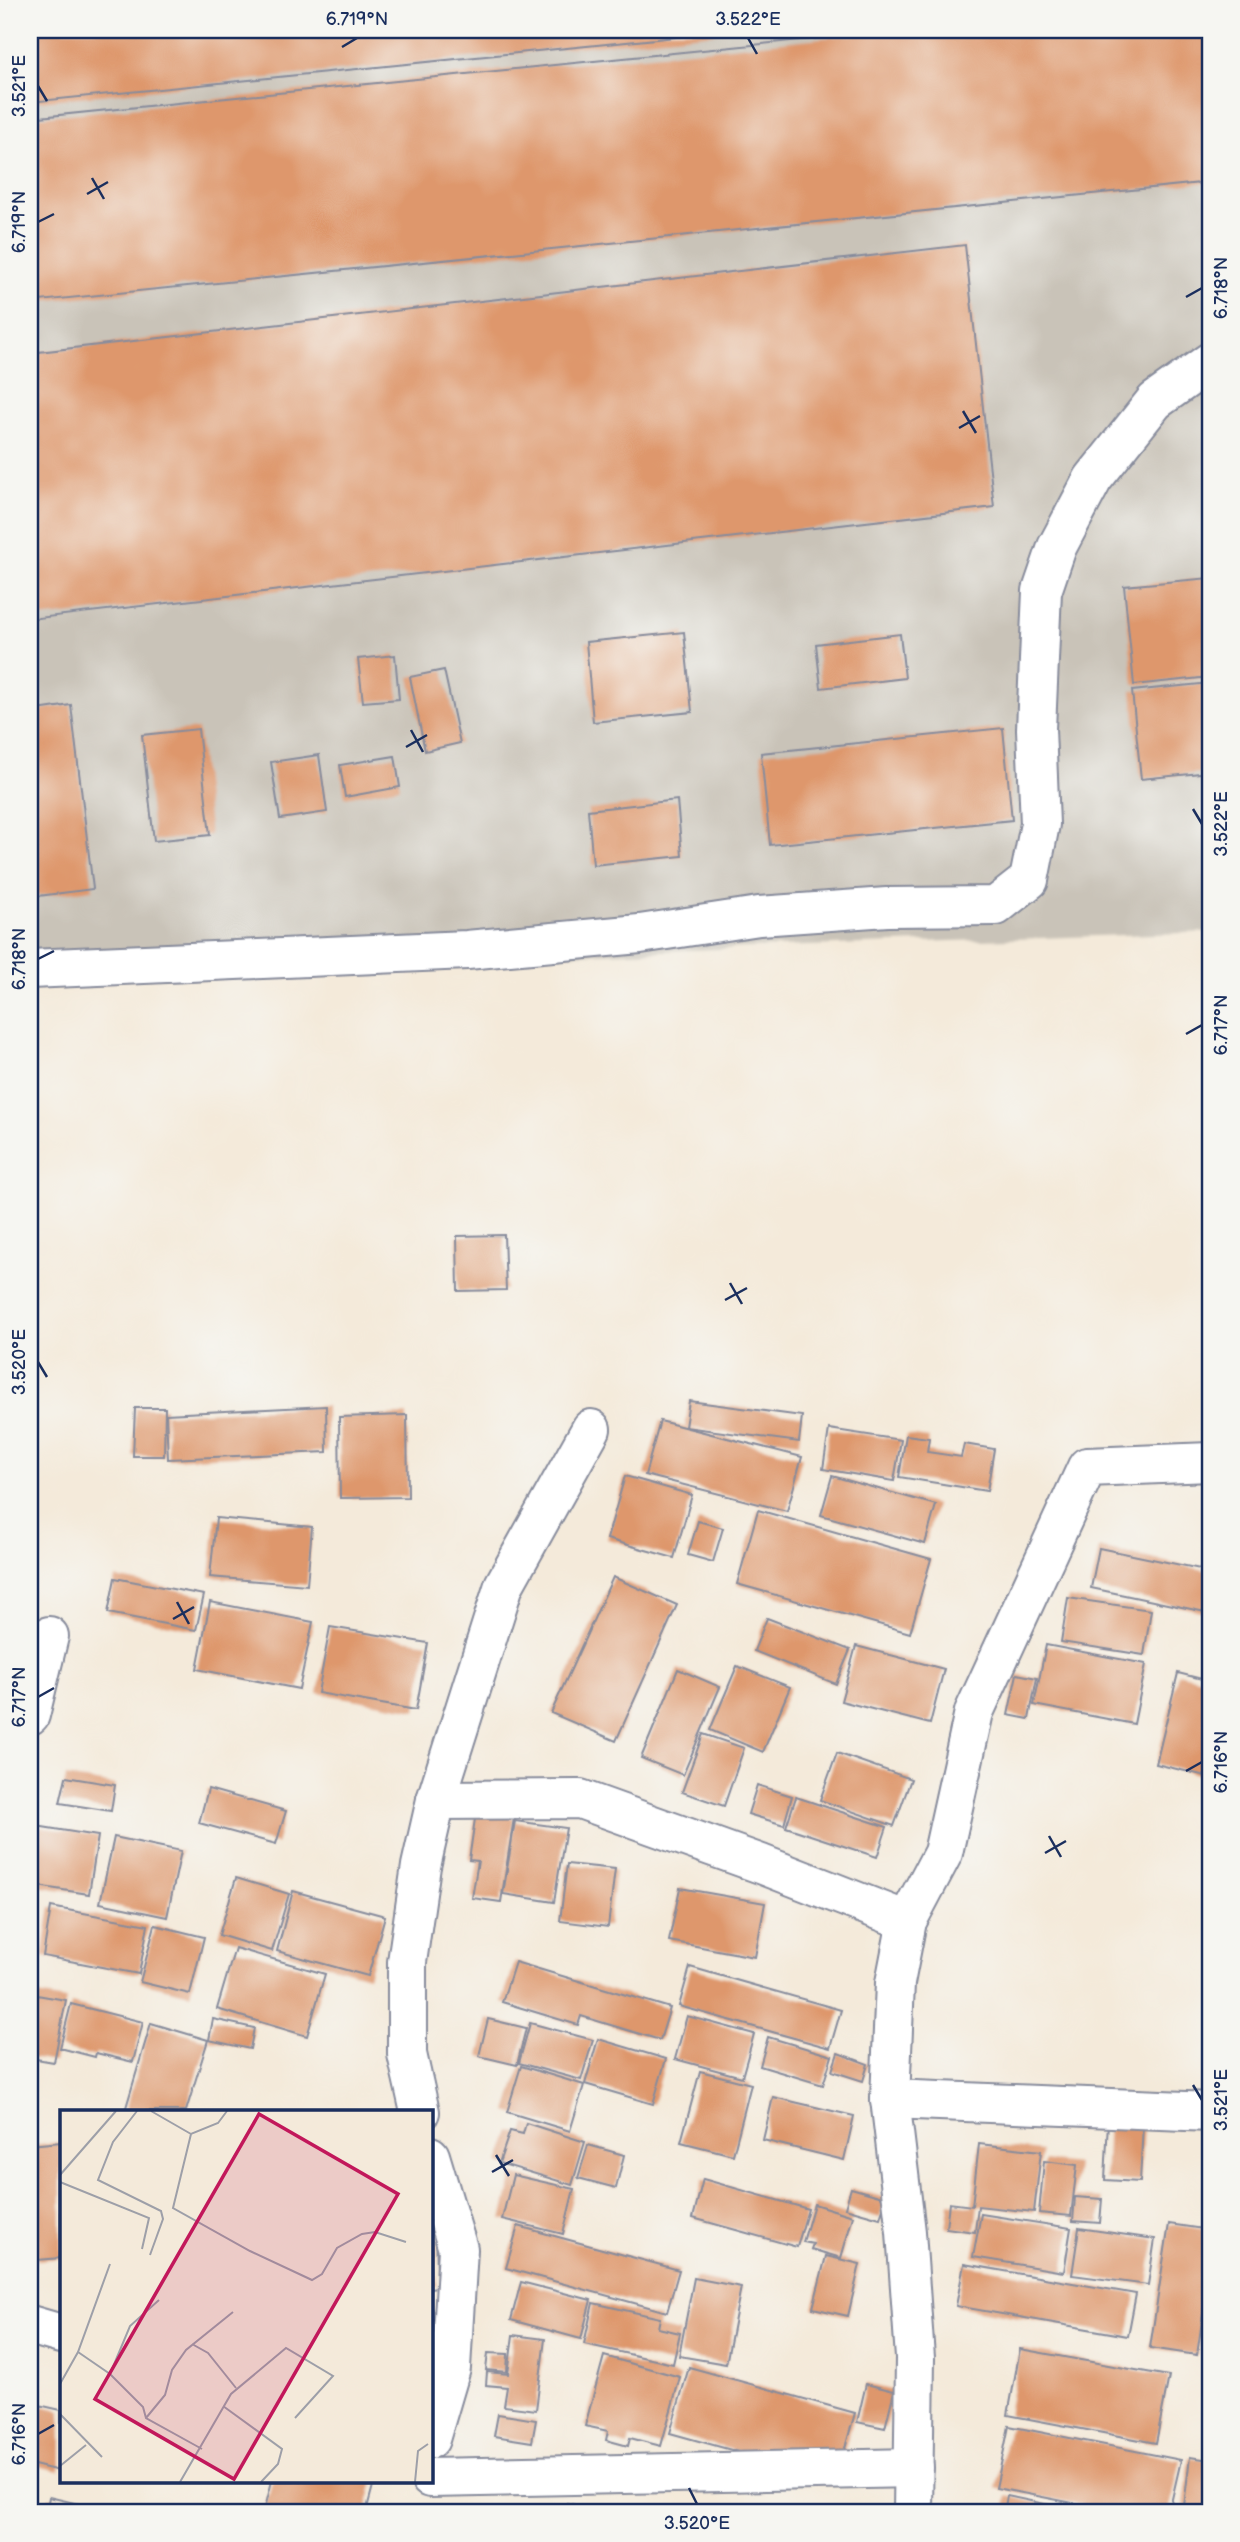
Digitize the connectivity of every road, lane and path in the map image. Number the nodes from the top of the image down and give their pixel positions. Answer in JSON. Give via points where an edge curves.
{"nodes":[{"id":1,"x":1210,"y":362,"type":"edge"},
{"id":2,"x":30,"y":969,"type":"edge"},
{"id":3,"x":591,"y":1429,"type":"dead end"},
{"id":4,"x":1210,"y":1462,"type":"edge"},
{"id":5,"x":50,"y":1636,"type":"dead end"},
{"id":6,"x":30,"y":1715,"type":"edge"},
{"id":7,"x":436,"y":1800,"type":"junction"},
{"id":8,"x":907,"y":1921,"type":"junction"},
{"id":9,"x":890,"y":2099,"type":"junction"},
{"id":10,"x":420,"y":2110,"type":"edge"},
{"id":11,"x":1210,"y":2112,"type":"edge"},
{"id":12,"x":432,"y":2164,"type":"edge"},
{"id":13,"x":30,"y":2325,"type":"edge"},
{"id":14,"x":60,"y":2334,"type":"edge"},
{"id":15,"x":432,"y":2433,"type":"edge"},
{"id":16,"x":914,"y":2468,"type":"junction"},
{"id":17,"x":432,"y":2478,"type":"edge"},
{"id":18,"x":913,"y":2512,"type":"edge"}],
"edges":[{"from":1,"to":2,"type":"street","via":[[1155,401],[1093,480],[1057,547],[1042,591],[1036,729],[1040,824],[1029,880],[996,906],[887,907],[759,916],[640,934],[467,950]]},
{"from":3,"to":7,"type":"street","via":[[504,1585]]},
{"from":4,"to":8,"type":"street","via":[[1087,1467],[974,1712],[943,1853]]},
{"from":5,"to":6,"type":"street"},
{"from":7,"to":8,"type":"street","via":[[580,1799]]},
{"from":7,"to":10,"type":"street","via":[[407,1962],[407,2054]]},
{"from":8,"to":9,"type":"street","via":[[895,1983]]},
{"from":9,"to":11,"type":"street"},
{"from":9,"to":16,"type":"street","via":[[915,2344]]},
{"from":12,"to":15,"type":"street","via":[[458,2249],[452,2368]]},
{"from":13,"to":14,"type":"street"},
{"from":16,"to":17,"type":"street"},
{"from":16,"to":18,"type":"street"}]}
